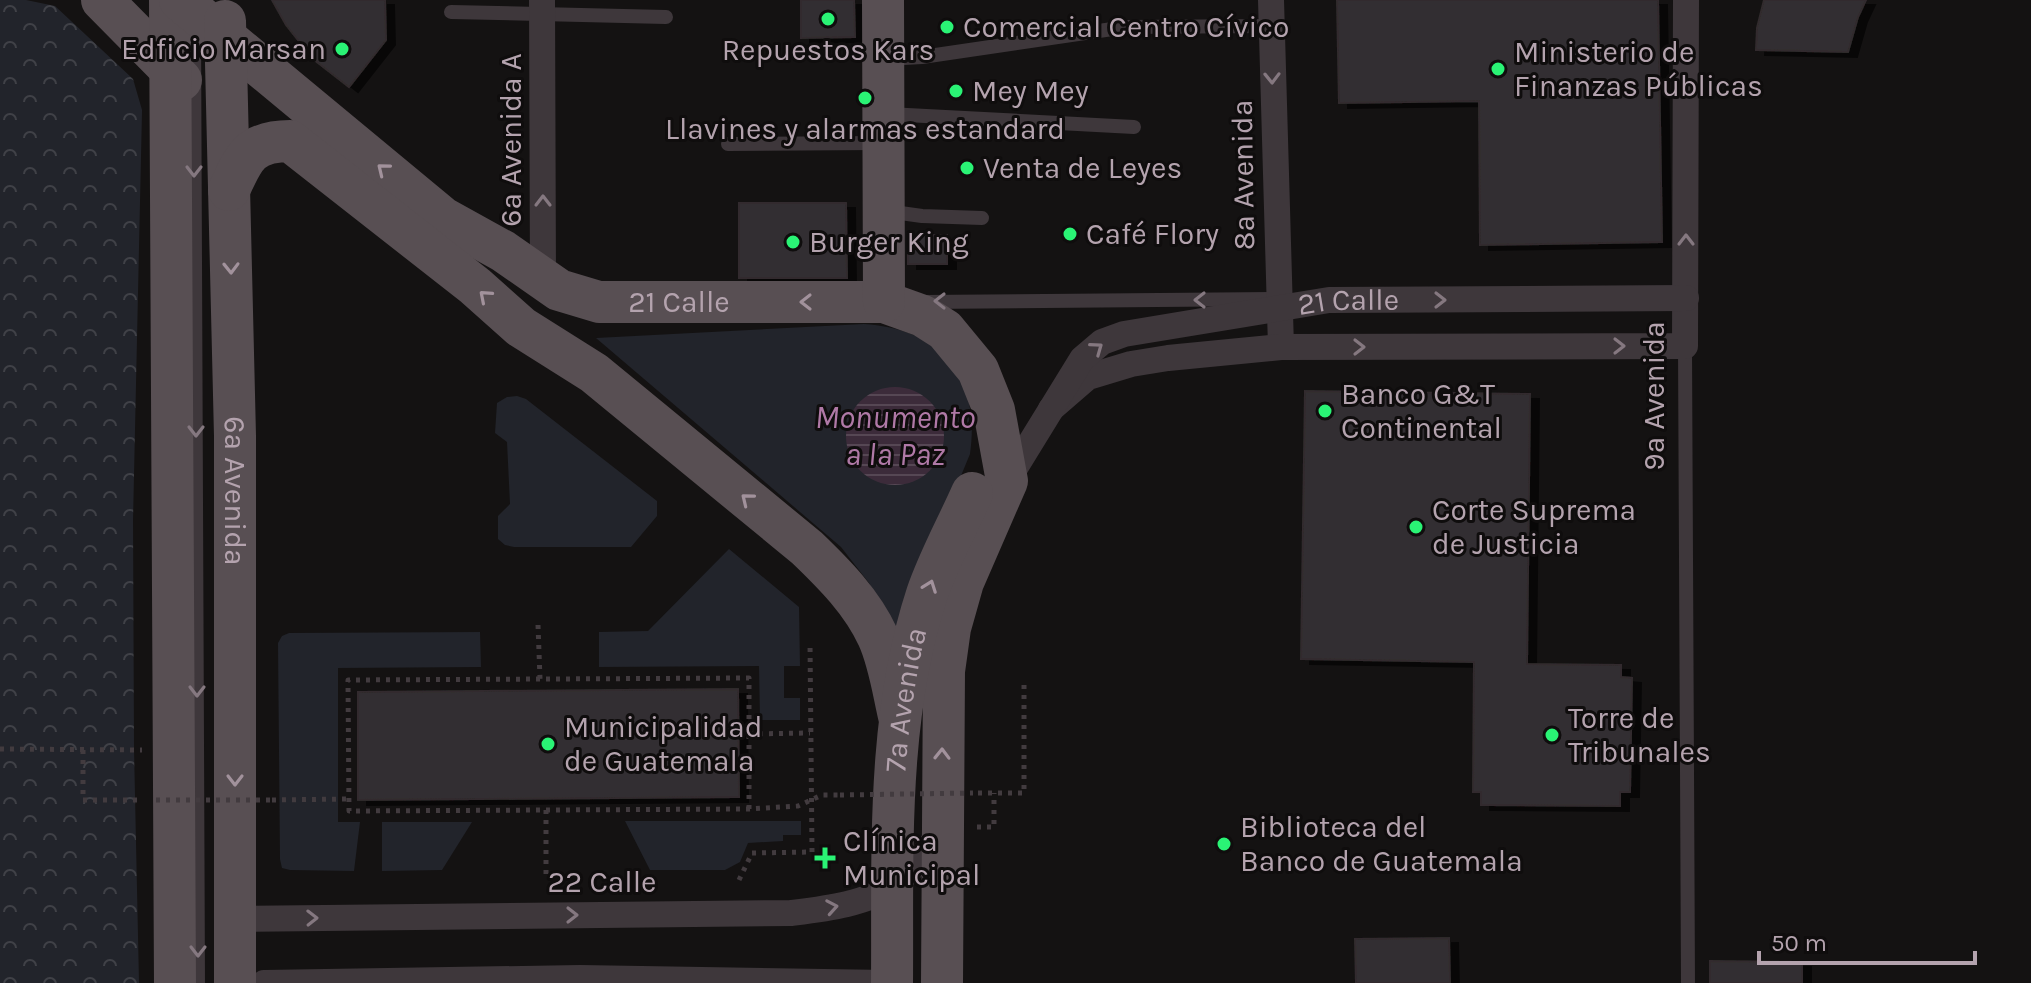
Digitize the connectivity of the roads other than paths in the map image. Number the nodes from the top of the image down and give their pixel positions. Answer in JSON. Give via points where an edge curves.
{"nodes":[{"id":1,"x":102,"y":0,"type":"edge"},
{"id":2,"x":883,"y":0,"type":"edge"},
{"id":3,"x":1271,"y":0,"type":"edge"},
{"id":4,"x":1686,"y":0,"type":"edge"},
{"id":5,"x":542,"y":7,"type":"edge"},
{"id":6,"x":198,"y":8,"type":"edge"},
{"id":7,"x":451,"y":12,"type":"dead end"},
{"id":8,"x":666,"y":17,"type":"dead end"},
{"id":9,"x":1271,"y":26,"type":"junction"},
{"id":10,"x":883,"y":59,"type":"junction"},
{"id":11,"x":183,"y":82,"type":"junction"},
{"id":12,"x":227,"y":127,"type":"junction"},
{"id":13,"x":1134,"y":127,"type":"dead end"},
{"id":14,"x":884,"y":128,"type":"junction"},
{"id":15,"x":728,"y":144,"type":"dead end"},
{"id":16,"x":229,"y":190,"type":"junction"},
{"id":17,"x":884,"y":211,"type":"junction"},
{"id":18,"x":443,"y":218,"type":"junction"},
{"id":19,"x":982,"y":218,"type":"dead end"},
{"id":20,"x":543,"y":279,"type":"junction"},
{"id":21,"x":1686,"y":298,"type":"junction"},
{"id":22,"x":884,"y":302,"type":"junction"},
{"id":23,"x":1278,"y":304,"type":"junction"},
{"id":24,"x":1685,"y":346,"type":"junction"},
{"id":25,"x":1281,"y":347,"type":"junction"},
{"id":26,"x":594,"y":373,"type":"junction"},
{"id":27,"x":1051,"y":409,"type":"junction"},
{"id":28,"x":998,"y":435,"type":"junction"},
{"id":29,"x":1007,"y":481,"type":"junction"},
{"id":30,"x":899,"y":716,"type":"junction"},
{"id":31,"x":933,"y":843,"type":"junction"},
{"id":32,"x":908,"y":884,"type":"junction"},
{"id":33,"x":234,"y":919,"type":"junction"},
{"id":34,"x":594,"y":981,"type":"edge"},
{"id":35,"x":175,"y":983,"type":"edge"},
{"id":36,"x":198,"y":983,"type":"edge"},
{"id":37,"x":235,"y":983,"type":"edge"},
{"id":38,"x":264,"y":983,"type":"edge"},
{"id":39,"x":890,"y":983,"type":"edge"},
{"id":40,"x":942,"y":983,"type":"edge"},
{"id":41,"x":1688,"y":983,"type":"edge"}],
"edges":[{"from":1,"to":11,"type":"main road"},
{"from":2,"to":10,"type":"main road"},
{"from":3,"to":9,"type":"street","name":"8a Avenida"},
{"from":21,"to":4,"type":"street","name":"9a Avenida","one_way":true},
{"from":5,"to":7,"type":"lane"},
{"from":5,"to":8,"type":"lane"},
{"from":20,"to":5,"type":"street","name":"6a Avenida A","one_way":true},
{"from":6,"to":11,"type":"main road","name":"6a Avenida"},
{"from":6,"to":12,"type":"main road","name":"6a Avenida"},
{"from":18,"to":6,"type":"main road","name":"21 Calle","one_way":true},
{"from":9,"to":10,"type":"lane","via":[[1126,27]]},
{"from":9,"to":23,"type":"street","name":"8a Avenida","one_way":true},
{"from":10,"to":14,"type":"main road"},
{"from":11,"to":12,"type":"main road"},
{"from":11,"to":35,"type":"main road","name":"6a Avenida"},
{"from":11,"to":36,"type":"lane","one_way":true},
{"from":12,"to":16,"type":"main road","name":"6a Avenida"},
{"from":13,"to":14,"type":"lane"},
{"from":14,"to":15,"type":"lane"},
{"from":14,"to":17,"type":"main road"},
{"from":26,"to":16,"type":"main road","one_way":true,"via":[[521,327],[290,141],[270,141],[250,151]]},
{"from":16,"to":33,"type":"main road","name":"6a Avenida","one_way":true,"via":[[235,436]]},
{"from":17,"to":19,"type":"lane"},
{"from":17,"to":22,"type":"main road"},
{"from":18,"to":20,"type":"main road","name":"21 Calle"},
{"from":18,"to":26,"type":"main road","via":[[523,292]]},
{"from":22,"to":20,"type":"main road","name":"21 Calle","one_way":true,"via":[[599,302],[559,290]]},
{"from":23,"to":21,"type":"street","name":"21 Calle","one_way":true},
{"from":21,"to":24,"type":"street","name":"9a Avenida"},
{"from":23,"to":22,"type":"lane","name":"21 Calle","one_way":true},
{"from":22,"to":28,"type":"main road","via":[[945,330],[967,355],[985,386]]},
{"from":23,"to":25,"type":"street","name":"8a Avenida"},
{"from":27,"to":23,"type":"street","name":"21 Calle","one_way":true,"via":[[1082,359],[1102,342]]},
{"from":25,"to":24,"type":"street","name":"21 Calle","one_way":true},
{"from":24,"to":41,"type":"lane","name":"9a Avenida"},
{"from":25,"to":27,"type":"street","name":"21 Calle","via":[[1131,364],[1088,377]]},
{"from":30,"to":26,"type":"main road","one_way":true,"via":[[878,636],[836,576]]},
{"from":27,"to":29,"type":"street","name":"21 Calle"},
{"from":28,"to":29,"type":"main road"},
{"from":30,"to":28,"type":"main road","name":"7a Avenida","one_way":true,"via":[[927,595]]},
{"from":31,"to":29,"type":"main road","name":"7a Avenida","one_way":true,"via":[[950,628],[963,582]]},
{"from":30,"to":32,"type":"main road","name":"7a Avenida"},
{"from":31,"to":32,"type":"street","name":"22 Calle"},
{"from":31,"to":40,"type":"main road","name":"7a Avenida"},
{"from":33,"to":32,"type":"street","name":"22 Calle","one_way":true,"via":[[791,913],[840,907]]},
{"from":32,"to":39,"type":"main road","name":"7a Avenida"},
{"from":33,"to":37,"type":"main road","name":"6a Avenida"},
{"from":34,"to":38,"type":"street"},
{"from":34,"to":39,"type":"street"}]}
